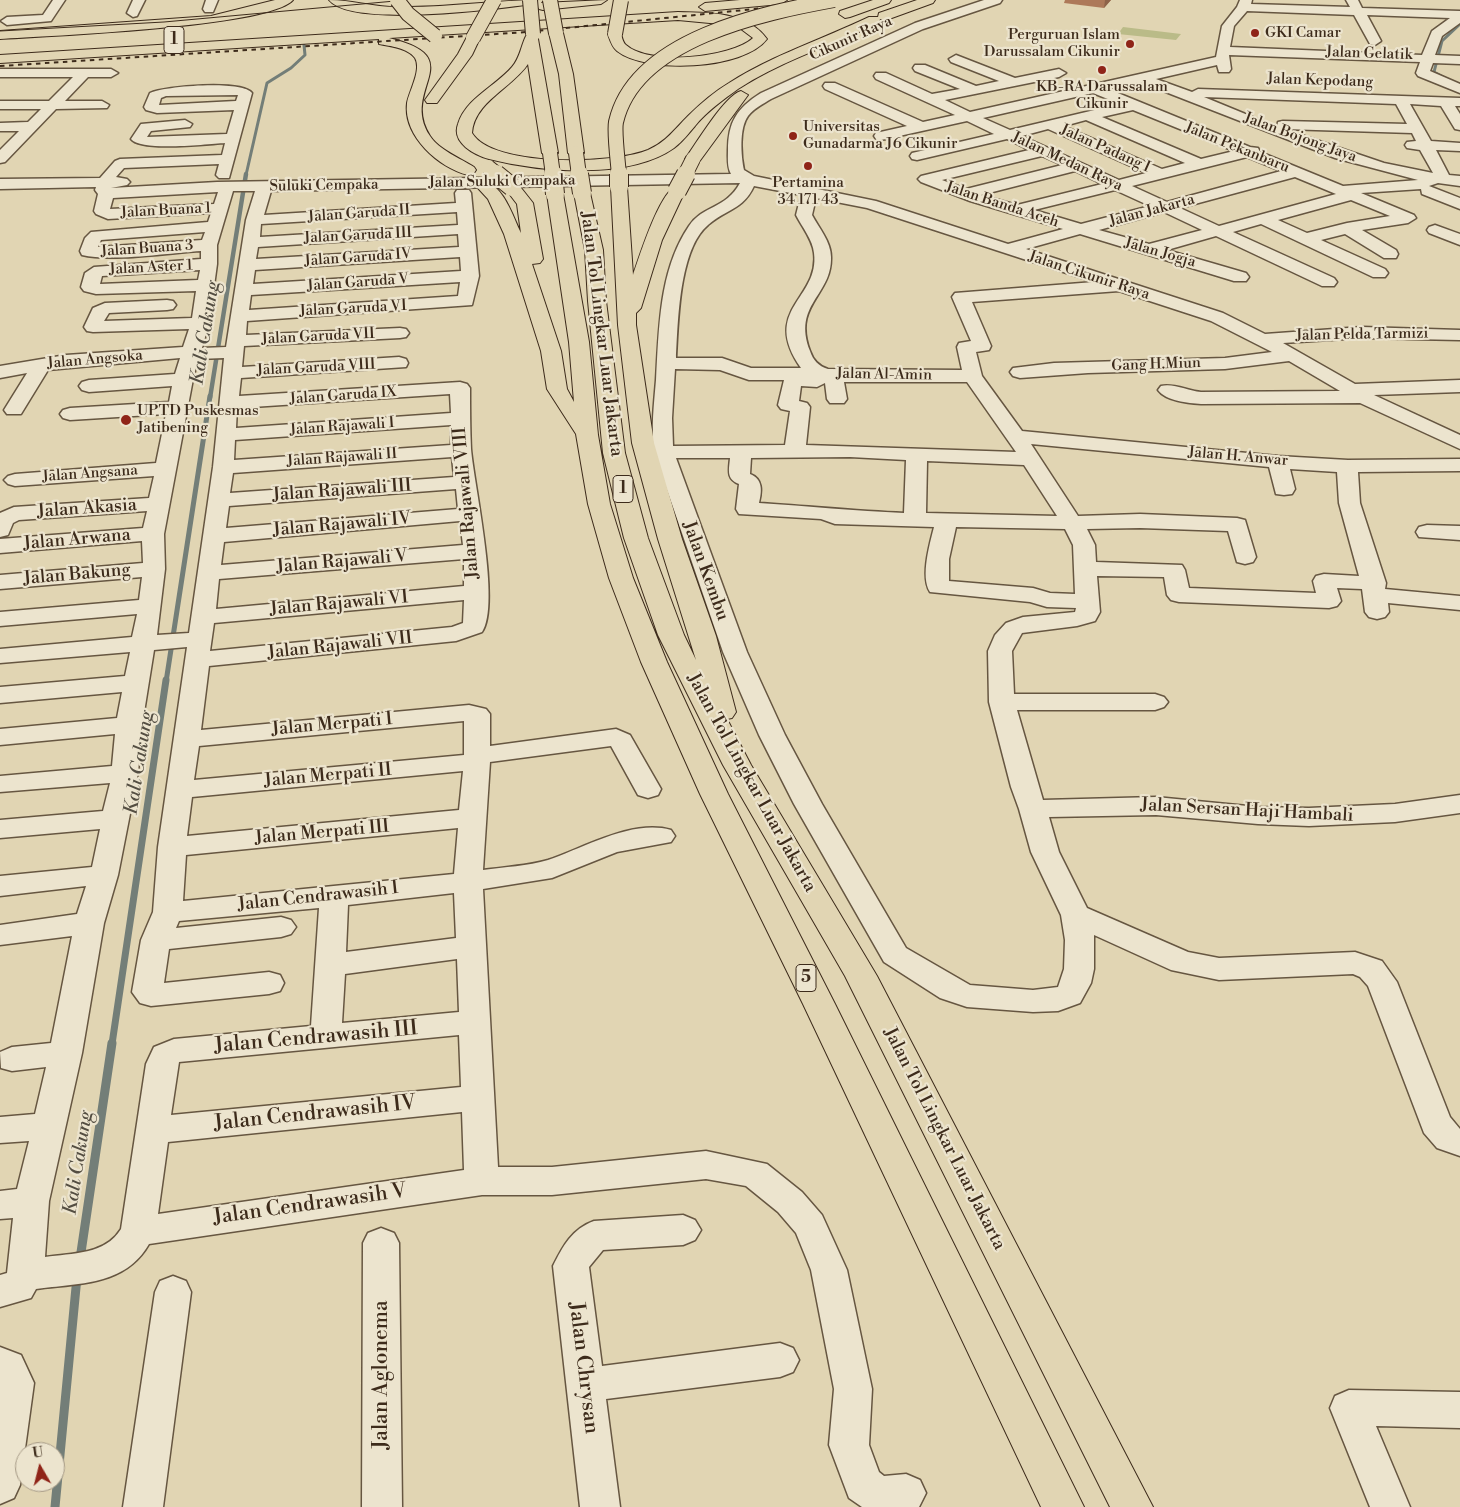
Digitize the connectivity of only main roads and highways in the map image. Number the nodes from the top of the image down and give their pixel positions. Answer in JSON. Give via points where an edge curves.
{"nodes":[{"id":1,"x":286,"y":0,"type":"edge"},
{"id":2,"x":335,"y":0,"type":"edge"},
{"id":3,"x":396,"y":0,"type":"edge"},
{"id":4,"x":530,"y":0,"type":"edge"},
{"id":5,"x":537,"y":0,"type":"edge"},
{"id":6,"x":550,"y":0,"type":"edge"},
{"id":7,"x":601,"y":0,"type":"edge"},
{"id":8,"x":621,"y":0,"type":"edge"},
{"id":9,"x":713,"y":0,"type":"edge"},
{"id":10,"x":781,"y":0,"type":"edge"},
{"id":11,"x":834,"y":0,"type":"edge"},
{"id":12,"x":885,"y":0,"type":"edge"},
{"id":13,"x":930,"y":0,"type":"edge"},
{"id":14,"x":636,"y":3,"type":"dead end"},
{"id":15,"x":495,"y":6,"type":"edge"},
{"id":16,"x":511,"y":20,"type":"junction"},
{"id":17,"x":830,"y":20,"type":"dead end"},
{"id":18,"x":354,"y":22,"type":"dead end"},
{"id":19,"x":230,"y":30,"type":"dead end"},
{"id":20,"x":853,"y":31,"type":"junction"},
{"id":21,"x":0,"y":35,"type":"edge"},
{"id":22,"x":532,"y":37,"type":"junction"},
{"id":23,"x":332,"y":38,"type":"junction"},
{"id":24,"x":0,"y":42,"type":"edge"},
{"id":25,"x":774,"y":44,"type":"dead end"},
{"id":26,"x":0,"y":50,"type":"edge"},
{"id":27,"x":443,"y":51,"type":"dead end"},
{"id":28,"x":0,"y":59,"type":"edge"},
{"id":29,"x":439,"y":67,"type":"dead end"},
{"id":30,"x":731,"y":70,"type":"dead end"},
{"id":31,"x":715,"y":82,"type":"dead end"},
{"id":32,"x":432,"y":100,"type":"junction"},
{"id":33,"x":434,"y":116,"type":"dead end"},
{"id":34,"x":689,"y":122,"type":"junction"},
{"id":35,"x":439,"y":134,"type":"dead end"},
{"id":36,"x":535,"y":300,"type":"junction"},
{"id":37,"x":627,"y":325,"type":"junction"},
{"id":38,"x":588,"y":435,"type":"junction"},
{"id":39,"x":737,"y":765,"type":"junction"},
{"id":40,"x":1063,"y":1507,"type":"edge"},
{"id":41,"x":1132,"y":1507,"type":"edge"}],
"edges":[{"from":1,"to":21,"type":"highway","via":[[211,20]]},
{"from":2,"to":5,"type":"highway","via":[[350,8],[390,12]]},
{"from":3,"to":27,"type":"highway","bridge":true,"via":[[435,36]]},
{"from":4,"to":22,"type":"highway","name":"Jalan Tol Lingkar Luar Jakarta","bridge":true},
{"from":6,"to":39,"type":"highway","name":"Jalan Tol Lingkar Luar Jakarta","number":"1","bridge":true,"via":[[566,74],[582,193],[594,250],[614,453],[636,538],[671,635]]},
{"from":7,"to":15,"type":"highway"},
{"from":8,"to":23,"type":"highway","bridge":true,"via":[[615,34],[620,48],[629,52],[677,60],[715,60],[751,49],[760,39],[750,26],[741,23],[678,16]]},
{"from":9,"to":16,"type":"highway","number":"1"},
{"from":10,"to":16,"type":"highway"},
{"from":11,"to":37,"type":"highway","bridge":true,"via":[[780,11],[714,32],[676,50],[650,69],[626,95],[615,124]]},
{"from":12,"to":17,"type":"highway"},
{"from":13,"to":20,"type":"highway"},
{"from":14,"to":15,"type":"highway"},
{"from":15,"to":18,"type":"highway"},
{"from":15,"to":32,"type":"highway","bridge":true},
{"from":16,"to":26,"type":"highway","number":"1"},
{"from":19,"to":24,"type":"highway","number":"1"},
{"from":20,"to":34,"type":"highway","via":[[764,68],[733,86]]},
{"from":20,"to":37,"type":"highway","bridge":true,"via":[[752,86],[730,107],[693,159],[653,240]]},
{"from":22,"to":34,"type":"highway","via":[[517,71],[470,113],[464,124],[464,134],[481,150],[523,162],[621,162],[660,150],[684,131]]},
{"from":22,"to":38,"type":"highway","name":"Jalan Tol Lingkar Luar Jakarta","bridge":true,"via":[[579,342]]},
{"from":23,"to":28,"type":"highway"},
{"from":23,"to":36,"type":"highway","via":[[385,41],[420,52],[425,65],[415,96],[414,113],[420,132],[424,139],[468,170],[495,197],[513,234]]},
{"from":25,"to":30,"type":"highway"},
{"from":29,"to":32,"type":"highway"},
{"from":31,"to":34,"type":"highway","via":[[692,107],[684,122]]},
{"from":32,"to":33,"type":"highway"},
{"from":35,"to":36,"type":"highway","bridge":true,"via":[[509,181],[526,203],[536,276]]},
{"from":36,"to":38,"type":"highway","via":[[551,351],[557,389]]},
{"from":37,"to":39,"type":"highway","via":[[643,443],[670,539],[703,636]]},
{"from":38,"to":40,"type":"highway","name":"Jalan Tol Lingkar Luar Jakarta","number":"5","via":[[599,504],[621,578],[654,662],[714,794],[820,1004]]},
{"from":39,"to":41,"type":"highway","name":"Jalan Tol Lingkar Luar Jakarta","via":[[860,976]]}]}
